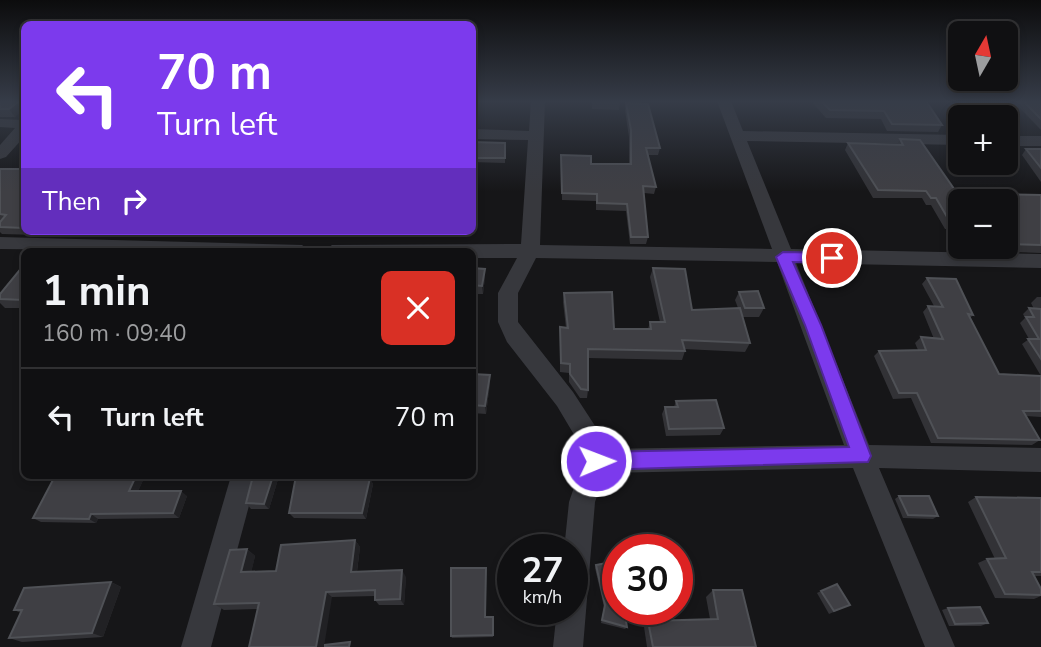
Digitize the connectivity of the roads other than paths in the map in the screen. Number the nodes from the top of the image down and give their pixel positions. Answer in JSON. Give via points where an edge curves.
{"nodes":[{"id":1,"x":20,"y":131,"type":"edge"},
{"id":2,"x":537,"y":131,"type":"edge"},
{"id":3,"x":738,"y":131,"type":"edge"},
{"id":4,"x":476,"y":134,"type":"edge"},
{"id":5,"x":537,"y":136,"type":"junction"},
{"id":6,"x":740,"y":136,"type":"junction"},
{"id":7,"x":948,"y":140,"type":"edge"},
{"id":8,"x":1018,"y":141,"type":"edge"},
{"id":9,"x":1041,"y":141,"type":"edge"},
{"id":10,"x":0,"y":154,"type":"edge"},
{"id":11,"x":0,"y":243,"type":"edge"},
{"id":12,"x":168,"y":248,"type":"edge"},
{"id":13,"x":476,"y":251,"type":"edge"},
{"id":14,"x":530,"y":251,"type":"junction"},
{"id":15,"x":783,"y":257,"type":"junction"},
{"id":16,"x":1041,"y":261,"type":"edge"},
{"id":17,"x":861,"y":456,"type":"junction"},
{"id":18,"x":1041,"y":460,"type":"edge"},
{"id":19,"x":596,"y":461,"type":"junction"},
{"id":20,"x":243,"y":479,"type":"edge"},
{"id":21,"x":196,"y":647,"type":"edge"},
{"id":22,"x":568,"y":647,"type":"edge"},
{"id":23,"x":940,"y":647,"type":"edge"}],
"edges":[{"from":1,"to":10,"type":"street"},
{"from":2,"to":5,"type":"street"},
{"from":3,"to":6,"type":"street"},
{"from":4,"to":5,"type":"street"},
{"from":5,"to":14,"type":"street"},
{"from":6,"to":7,"type":"street"},
{"from":6,"to":15,"type":"street"},
{"from":8,"to":9,"type":"street"},
{"from":11,"to":12,"type":"street"},
{"from":13,"to":14,"type":"street"},
{"from":14,"to":15,"type":"street"},
{"from":14,"to":19,"type":"street","via":[[508,293],[508,322],[565,399],[590,440]]},
{"from":15,"to":16,"type":"street"},
{"from":15,"to":17,"type":"street"},
{"from":17,"to":18,"type":"street"},
{"from":17,"to":19,"type":"street"},
{"from":17,"to":23,"type":"street"},
{"from":19,"to":22,"type":"street","via":[[582,502]]},
{"from":20,"to":21,"type":"street"}]}
